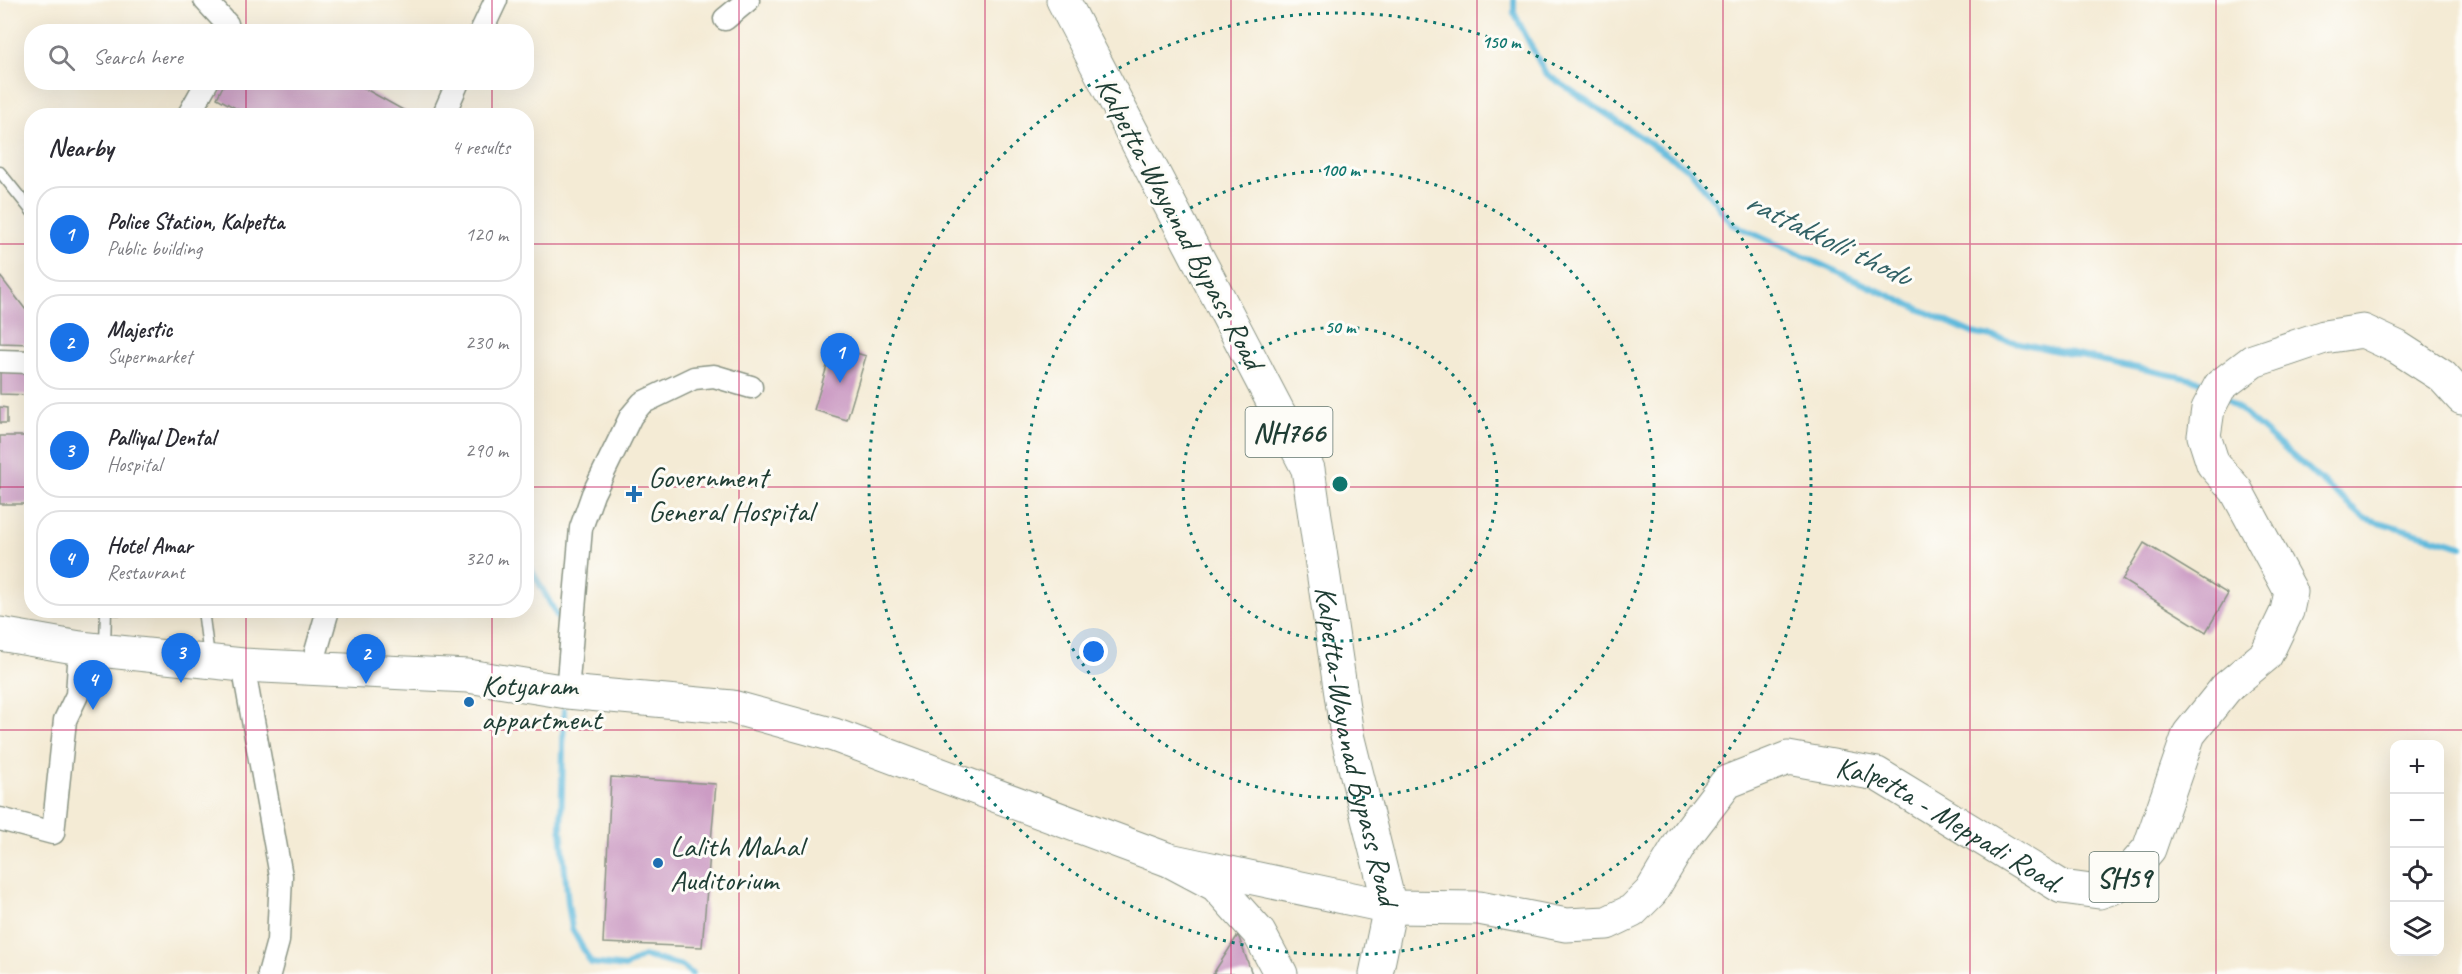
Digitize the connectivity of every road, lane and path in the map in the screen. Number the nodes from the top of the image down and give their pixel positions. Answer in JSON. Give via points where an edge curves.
{"nodes":[{"id":1,"x":205,"y":0,"type":"edge"},
{"id":2,"x":496,"y":0,"type":"edge"},
{"id":3,"x":748,"y":0,"type":"edge"},
{"id":4,"x":1063,"y":0,"type":"edge"},
{"id":5,"x":725,"y":19,"type":"dead end"},
{"id":6,"x":227,"y":24,"type":"edge"},
{"id":7,"x":485,"y":24,"type":"edge"},
{"id":8,"x":203,"y":90,"type":"edge"},
{"id":9,"x":454,"y":90,"type":"edge"},
{"id":10,"x":192,"y":108,"type":"edge"},
{"id":11,"x":447,"y":108,"type":"edge"},
{"id":12,"x":0,"y":172,"type":"edge"},
{"id":13,"x":24,"y":202,"type":"edge"},
{"id":14,"x":0,"y":361,"type":"edge"},
{"id":15,"x":24,"y":362,"type":"edge"},
{"id":16,"x":751,"y":387,"type":"dead end"},
{"id":17,"x":2462,"y":398,"type":"edge"},
{"id":18,"x":103,"y":618,"type":"edge"},
{"id":19,"x":204,"y":618,"type":"edge"},
{"id":20,"x":326,"y":618,"type":"edge"},
{"id":21,"x":0,"y":634,"type":"edge"},
{"id":22,"x":93,"y":649,"type":"junction"},
{"id":23,"x":209,"y":660,"type":"junction"},
{"id":24,"x":243,"y":665,"type":"junction"},
{"id":25,"x":310,"y":669,"type":"junction"},
{"id":26,"x":567,"y":692,"type":"junction"},
{"id":27,"x":0,"y":819,"type":"edge"},
{"id":28,"x":1169,"y":860,"type":"junction"},
{"id":29,"x":1390,"y":907,"type":"junction"},
{"id":30,"x":269,"y":974,"type":"edge"},
{"id":31,"x":1281,"y":974,"type":"edge"},
{"id":32,"x":1376,"y":974,"type":"edge"}],
"edges":[{"from":1,"to":6,"type":"street"},
{"from":2,"to":7,"type":"street"},
{"from":3,"to":5,"type":"street"},
{"from":4,"to":29,"type":"main road","name":"Kalpetta-Wayanad Bypass Road","number":"NH766","via":[[1308,469],[1347,735]]},
{"from":8,"to":10,"type":"street"},
{"from":9,"to":11,"type":"street"},
{"from":12,"to":13,"type":"lane"},
{"from":14,"to":15,"type":"street"},
{"from":16,"to":26,"type":"street","via":[[714,376],[694,378],[642,403],[631,416],[581,528]]},
{"from":17,"to":29,"type":"main road","name":"Kalpetta - Meppadi Road.","number":"SH59","via":[[2442,376],[2363,331],[2324,337],[2253,361],[2220,386],[2208,409],[2204,436],[2213,464],[2236,490],[2290,592],[2287,611],[2266,655],[2226,688],[2190,734],[2149,849],[2117,886],[2099,892],[2062,887],[1877,774],[1788,758],[1727,782],[1681,842],[1652,892],[1632,911],[1607,923],[1566,925],[1479,908]]},
{"from":18,"to":22,"type":"lane"},
{"from":19,"to":23,"type":"lane"},
{"from":20,"to":25,"type":"street"},
{"from":21,"to":22,"type":"main road"},
{"from":22,"to":23,"type":"main road"},
{"from":22,"to":27,"type":"street","via":[[65,720],[53,833]]},
{"from":23,"to":24,"type":"main road"},
{"from":24,"to":25,"type":"main road"},
{"from":24,"to":30,"type":"street","via":[[281,876],[278,941]]},
{"from":25,"to":26,"type":"main road","via":[[468,676]]},
{"from":26,"to":28,"type":"main road","via":[[743,710],[834,735]]},
{"from":28,"to":29,"type":"main road","name":"Kalpetta - Meppadi Road."},
{"from":28,"to":31,"type":"main road","via":[[1216,885],[1259,933]]},
{"from":29,"to":32,"type":"main road","name":"Kalpetta-Wayanad Bypass Road","number":"NH766"}]}
